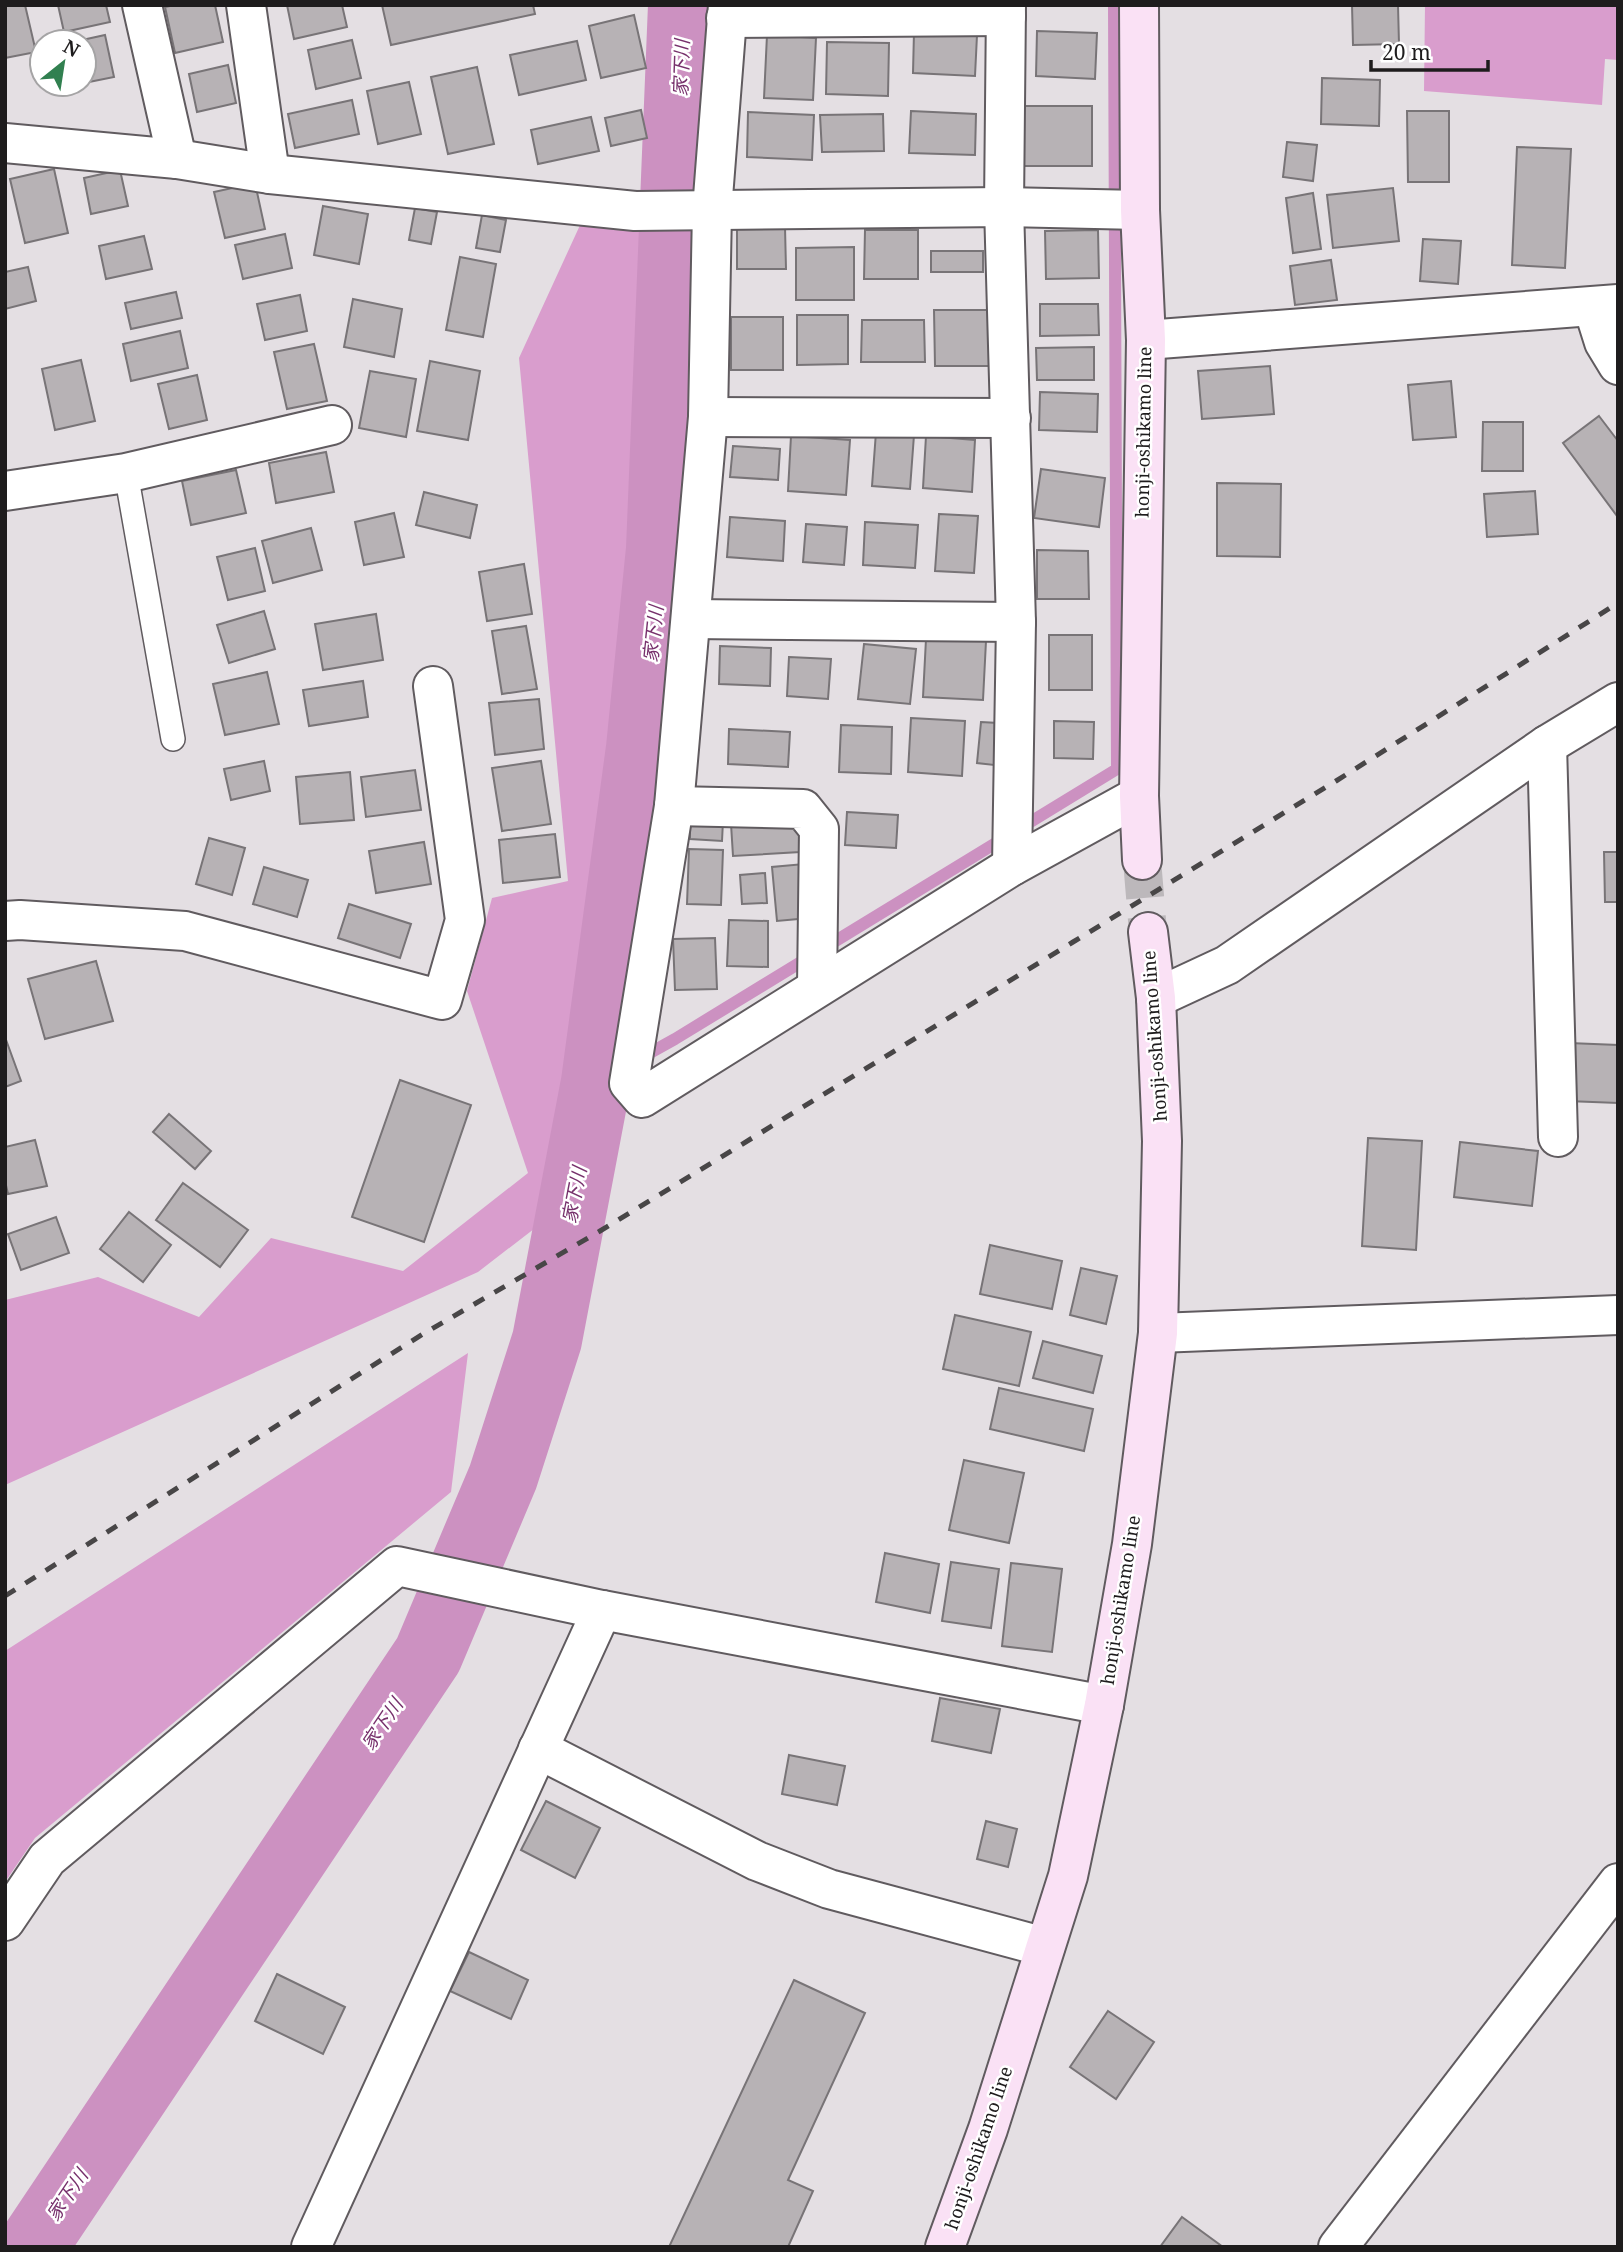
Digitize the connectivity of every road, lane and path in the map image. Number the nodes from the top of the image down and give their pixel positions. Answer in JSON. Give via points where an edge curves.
{"nodes":[{"id":1,"x":142,"y":5,"type":"edge"},
{"id":2,"x":246,"y":5,"type":"edge"},
{"id":3,"x":1139,"y":5,"type":"edge"},
{"id":4,"x":727,"y":11,"type":"edge"},
{"id":5,"x":1006,"y":11,"type":"edge"},
{"id":6,"x":5,"y":144,"type":"edge"},
{"id":7,"x":177,"y":159,"type":"junction"},
{"id":8,"x":270,"y":174,"type":"junction"},
{"id":9,"x":1004,"y":207,"type":"junction"},
{"id":10,"x":1140,"y":209,"type":"junction"},
{"id":11,"x":712,"y":210,"type":"junction"},
{"id":12,"x":1605,"y":305,"type":"edge"},
{"id":13,"x":1146,"y":340,"type":"junction"},
{"id":14,"x":1618,"y":365,"type":"edge"},
{"id":15,"x":708,"y":417,"type":"junction"},
{"id":16,"x":1011,"y":418,"type":"junction"},
{"id":17,"x":332,"y":425,"type":"dead end"},
{"id":18,"x":127,"y":473,"type":"junction"},
{"id":19,"x":5,"y":491,"type":"edge"},
{"id":20,"x":691,"y":619,"type":"junction"},
{"id":21,"x":1016,"y":622,"type":"junction"},
{"id":22,"x":433,"y":686,"type":"dead end"},
{"id":23,"x":1618,"y":702,"type":"edge"},
{"id":24,"x":173,"y":739,"type":"dead end"},
{"id":25,"x":1547,"y":745,"type":"junction"},
{"id":26,"x":1139,"y":796,"type":"junction"},
{"id":27,"x":674,"y":806,"type":"junction"},
{"id":28,"x":1142,"y":860,"type":"tunnel mouth"},
{"id":29,"x":1012,"y":866,"type":"junction"},
{"id":30,"x":5,"y":921,"type":"edge"},
{"id":31,"x":1148,"y":932,"type":"tunnel mouth"},
{"id":32,"x":817,"y":987,"type":"junction"},
{"id":33,"x":1156,"y":998,"type":"junction"},
{"id":34,"x":1559,"y":1137,"type":"dead end"},
{"id":35,"x":1618,"y":1315,"type":"edge"},
{"id":36,"x":1158,"y":1333,"type":"junction"},
{"id":37,"x":602,"y":1610,"type":"junction"},
{"id":38,"x":1104,"y":1705,"type":"junction"},
{"id":39,"x":538,"y":1749,"type":"junction"},
{"id":40,"x":1618,"y":1883,"type":"edge"},
{"id":41,"x":5,"y":1921,"type":"edge"},
{"id":42,"x":1045,"y":1947,"type":"junction"},
{"id":43,"x":311,"y":2247,"type":"edge"},
{"id":44,"x":945,"y":2247,"type":"edge"},
{"id":45,"x":1338,"y":2247,"type":"edge"}],
"edges":[{"from":1,"to":7,"type":"street"},
{"from":2,"to":8,"type":"street"},
{"from":3,"to":10,"type":"main road","name":"honji-oshikamo line"},
{"from":4,"to":5,"type":"street"},
{"from":4,"to":11,"type":"street"},
{"from":5,"to":9,"type":"street"},
{"from":6,"to":7,"type":"street"},
{"from":7,"to":8,"type":"street"},
{"from":8,"to":11,"type":"street","via":[[635,211]]},
{"from":9,"to":10,"type":"street"},
{"from":9,"to":11,"type":"street"},
{"from":9,"to":16,"type":"street"},
{"from":10,"to":13,"type":"main road","name":"honji-oshikamo line"},
{"from":11,"to":15,"type":"street"},
{"from":12,"to":13,"type":"street"},
{"from":12,"to":14,"type":"street","via":[[1604,342]]},
{"from":13,"to":26,"type":"main road","name":"honji-oshikamo line"},
{"from":15,"to":16,"type":"street"},
{"from":15,"to":20,"type":"street"},
{"from":16,"to":21,"type":"street"},
{"from":17,"to":18,"type":"street"},
{"from":18,"to":19,"type":"street"},
{"from":18,"to":24,"type":"lane"},
{"from":20,"to":21,"type":"street"},
{"from":20,"to":27,"type":"street"},
{"from":21,"to":29,"type":"street"},
{"from":22,"to":30,"type":"street","via":[[465,920],[442,1000],[185,931]]},
{"from":23,"to":25,"type":"street"},
{"from":25,"to":33,"type":"street","via":[[1227,965]]},
{"from":25,"to":34,"type":"street"},
{"from":26,"to":28,"type":"main road","name":"honji-oshikamo line"},
{"from":26,"to":29,"type":"street"},
{"from":27,"to":32,"type":"street","via":[[803,809],[819,829]]},
{"from":27,"to":32,"type":"street","via":[[629,1083],[642,1098]]},
{"from":29,"to":32,"type":"street"},
{"from":31,"to":33,"type":"main road","name":"honji-oshikamo line"},
{"from":33,"to":36,"type":"main road","name":"honji-oshikamo line","via":[[1161,1141]]},
{"from":35,"to":36,"type":"street"},
{"from":36,"to":38,"type":"main road","name":"honji-oshikamo line","via":[[1132,1544]]},
{"from":37,"to":38,"type":"street"},
{"from":37,"to":39,"type":"street"},
{"from":37,"to":41,"type":"street","via":[[397,1566],[47,1859]]},
{"from":38,"to":42,"type":"main road","name":"honji-oshikamo line","via":[[1068,1876]]},
{"from":39,"to":42,"type":"street","via":[[757,1861],[829,1889]]},
{"from":39,"to":43,"type":"street"},
{"from":40,"to":45,"type":"street"},
{"from":42,"to":44,"type":"main road","name":"honji-oshikamo line"}]}
